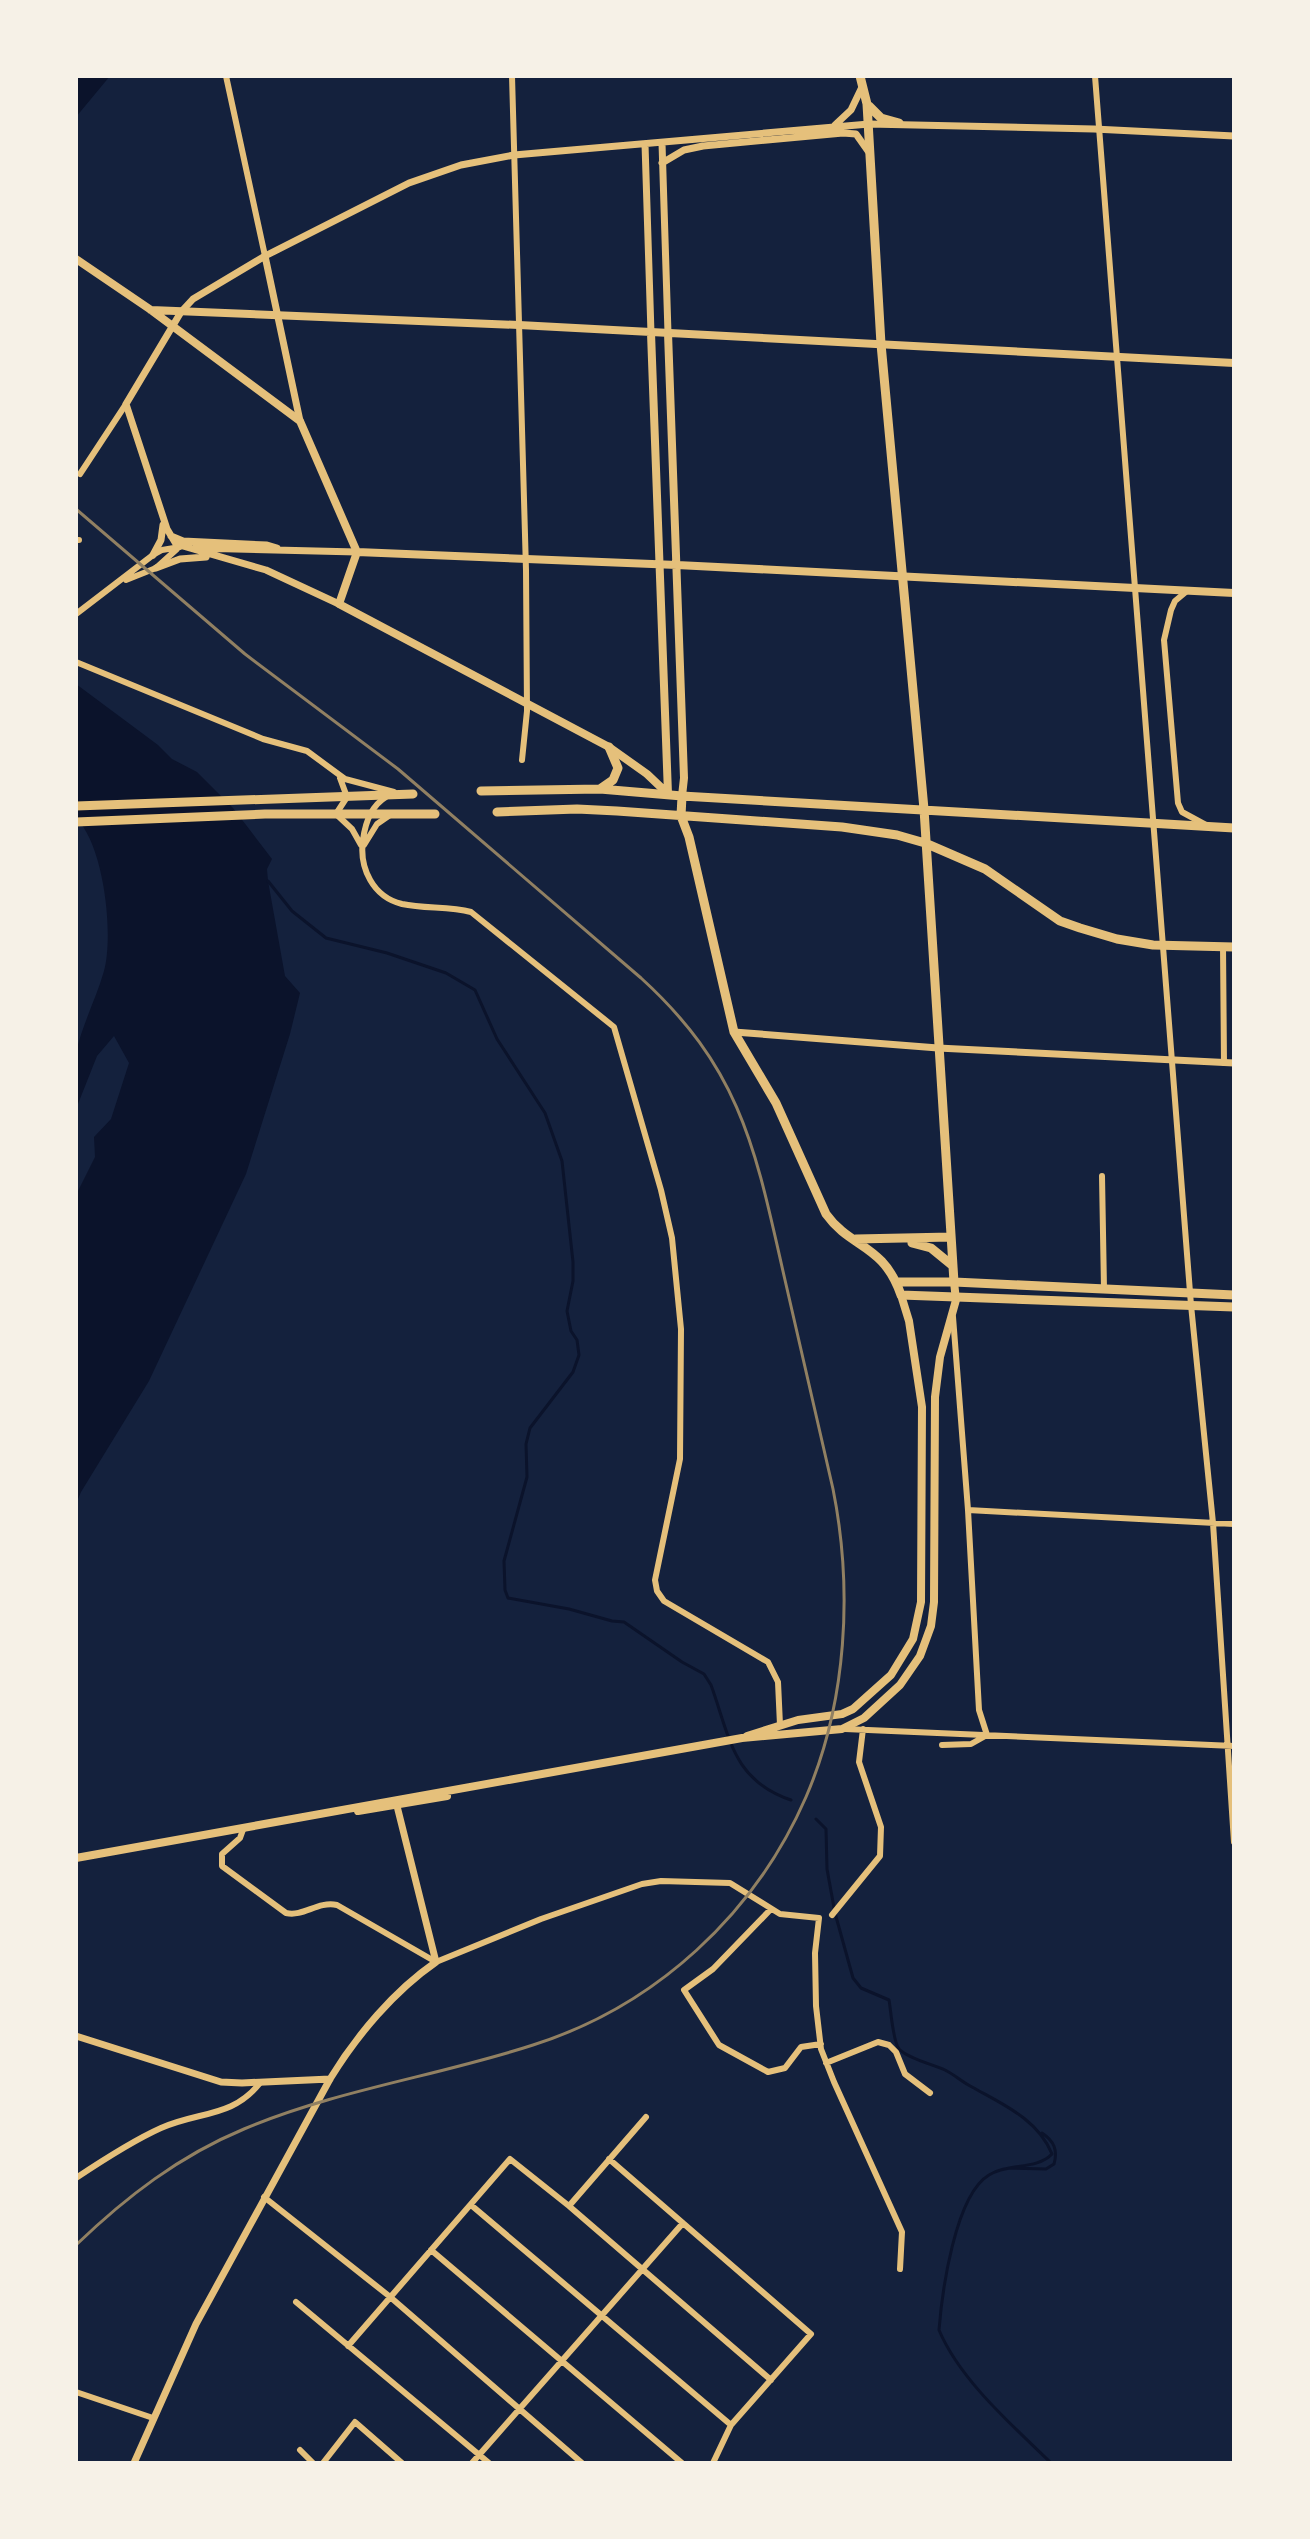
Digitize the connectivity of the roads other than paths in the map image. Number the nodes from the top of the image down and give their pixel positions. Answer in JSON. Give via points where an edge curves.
{"nodes":[{"id":1,"x":226,"y":76,"type":"edge"},
{"id":2,"x":512,"y":76,"type":"edge"},
{"id":3,"x":1095,"y":76,"type":"edge"},
{"id":4,"x":861,"y":80,"type":"edge"},
{"id":5,"x":867,"y":104,"type":"junction"},
{"id":6,"x":899,"y":123,"type":"junction"},
{"id":7,"x":869,"y":124,"type":"junction"},
{"id":8,"x":831,"y":129,"type":"junction"},
{"id":9,"x":1099,"y":130,"type":"junction"},
{"id":10,"x":1234,"y":136,"type":"edge"},
{"id":11,"x":706,"y":142,"type":"junction"},
{"id":12,"x":662,"y":143,"type":"junction"},
{"id":13,"x":645,"y":144,"type":"junction"},
{"id":14,"x":869,"y":153,"type":"junction"},
{"id":15,"x":514,"y":155,"type":"junction"},
{"id":16,"x":662,"y":163,"type":"junction"},
{"id":17,"x":648,"y":238,"type":"junction"},
{"id":18,"x":665,"y":238,"type":"junction"},
{"id":19,"x":265,"y":256,"type":"junction"},
{"id":20,"x":76,"y":259,"type":"edge"},
{"id":21,"x":151,"y":310,"type":"junction"},
{"id":22,"x":181,"y":312,"type":"junction"},
{"id":23,"x":278,"y":316,"type":"junction"},
{"id":24,"x":519,"y":325,"type":"junction"},
{"id":25,"x":173,"y":327,"type":"junction"},
{"id":26,"x":651,"y":333,"type":"junction"},
{"id":27,"x":668,"y":333,"type":"junction"},
{"id":28,"x":881,"y":344,"type":"junction"},
{"id":29,"x":1117,"y":357,"type":"junction"},
{"id":30,"x":1234,"y":363,"type":"edge"},
{"id":31,"x":126,"y":404,"type":"junction"},
{"id":32,"x":671,"y":414,"type":"junction"},
{"id":33,"x":654,"y":415,"type":"junction"},
{"id":34,"x":300,"y":421,"type":"junction"},
{"id":35,"x":80,"y":474,"type":"dead end"},
{"id":36,"x":162,"y":515,"type":"junction"},
{"id":37,"x":169,"y":535,"type":"junction"},
{"id":38,"x":180,"y":547,"type":"junction"},
{"id":39,"x":289,"y":551,"type":"junction"},
{"id":40,"x":357,"y":552,"type":"junction"},
{"id":41,"x":153,"y":555,"type":"junction"},
{"id":42,"x":525,"y":559,"type":"junction"},
{"id":43,"x":232,"y":560,"type":"junction"},
{"id":44,"x":660,"y":564,"type":"junction"},
{"id":45,"x":677,"y":565,"type":"junction"},
{"id":46,"x":156,"y":568,"type":"junction"},
{"id":47,"x":902,"y":578,"type":"junction"},
{"id":48,"x":119,"y":583,"type":"junction"},
{"id":49,"x":1135,"y":589,"type":"junction"},
{"id":50,"x":1187,"y":591,"type":"junction"},
{"id":51,"x":1234,"y":593,"type":"edge"},
{"id":52,"x":339,"y":604,"type":"junction"},
{"id":53,"x":76,"y":614,"type":"edge"},
{"id":54,"x":661,"y":627,"type":"junction"},
{"id":55,"x":679,"y":627,"type":"junction"},
{"id":56,"x":680,"y":655,"type":"junction"},
{"id":57,"x":662,"y":656,"type":"junction"},
{"id":58,"x":76,"y":662,"type":"edge"},
{"id":59,"x":681,"y":694,"type":"junction"},
{"id":60,"x":663,"y":695,"type":"junction"},
{"id":61,"x":526,"y":702,"type":"junction"},
{"id":62,"x":609,"y":747,"type":"junction"},
{"id":63,"x":522,"y":760,"type":"dead end"},
{"id":64,"x":338,"y":775,"type":"junction"},
{"id":65,"x":600,"y":789,"type":"junction"},
{"id":66,"x":481,"y":791,"type":"dead end"},
{"id":67,"x":409,"y":794,"type":"junction"},
{"id":68,"x":668,"y":794,"type":"junction"},
{"id":69,"x":682,"y":796,"type":"junction"},
{"id":70,"x":347,"y":797,"type":"junction"},
{"id":71,"x":76,"y":806,"type":"edge"},
{"id":72,"x":924,"y":809,"type":"junction"},
{"id":73,"x":497,"y":812,"type":"dead end"},
{"id":74,"x":336,"y":814,"type":"junction"},
{"id":75,"x":370,"y":814,"type":"junction"},
{"id":76,"x":393,"y":814,"type":"junction"},
{"id":77,"x":435,"y":814,"type":"dead end"},
{"id":78,"x":681,"y":816,"type":"junction"},
{"id":79,"x":76,"y":822,"type":"edge"},
{"id":80,"x":1154,"y":823,"type":"junction"},
{"id":81,"x":1209,"y":826,"type":"junction"},
{"id":82,"x":1234,"y":828,"type":"edge"},
{"id":83,"x":925,"y":843,"type":"junction"},
{"id":84,"x":362,"y":848,"type":"junction"},
{"id":85,"x":1163,"y":946,"type":"junction"},
{"id":86,"x":1223,"y":946,"type":"junction"},
{"id":87,"x":1234,"y":947,"type":"edge"},
{"id":88,"x":734,"y":1032,"type":"junction"},
{"id":89,"x":938,"y":1048,"type":"junction"},
{"id":90,"x":1172,"y":1060,"type":"junction"},
{"id":91,"x":1224,"y":1063,"type":"junction"},
{"id":92,"x":1234,"y":1063,"type":"edge"},
{"id":93,"x":1102,"y":1176,"type":"dead end"},
{"id":94,"x":951,"y":1237,"type":"junction"},
{"id":95,"x":856,"y":1239,"type":"junction"},
{"id":96,"x":885,"y":1262,"type":"junction"},
{"id":97,"x":953,"y":1266,"type":"junction"},
{"id":98,"x":897,"y":1282,"type":"junction"},
{"id":99,"x":954,"y":1282,"type":"junction"},
{"id":100,"x":1104,"y":1289,"type":"junction"},
{"id":101,"x":1190,"y":1292,"type":"junction"},
{"id":102,"x":901,"y":1295,"type":"junction"},
{"id":103,"x":955,"y":1295,"type":"junction"},
{"id":104,"x":1234,"y":1295,"type":"edge"},
{"id":105,"x":1191,"y":1305,"type":"junction"},
{"id":106,"x":1234,"y":1307,"type":"edge"},
{"id":107,"x":953,"y":1314,"type":"junction"},
{"id":108,"x":968,"y":1510,"type":"junction"},
{"id":109,"x":1213,"y":1523,"type":"junction"},
{"id":110,"x":1234,"y":1524,"type":"edge"},
{"id":111,"x":922,"y":1543,"type":"junction"},
{"id":112,"x":935,"y":1543,"type":"junction"},
{"id":113,"x":780,"y":1725,"type":"junction"},
{"id":114,"x":842,"y":1729,"type":"junction"},
{"id":115,"x":863,"y":1729,"type":"junction"},
{"id":116,"x":987,"y":1735,"type":"junction"},
{"id":117,"x":742,"y":1738,"type":"junction"},
{"id":118,"x":942,"y":1745,"type":"dead end"},
{"id":119,"x":1231,"y":1746,"type":"edge"},
{"id":120,"x":398,"y":1803,"type":"junction"},
{"id":121,"x":244,"y":1827,"type":"junction"},
{"id":122,"x":1234,"y":1842,"type":"edge"},
{"id":123,"x":76,"y":1858,"type":"edge"},
{"id":124,"x":771,"y":1909,"type":"junction"},
{"id":125,"x":832,"y":1915,"type":"dead end"},
{"id":126,"x":436,"y":1962,"type":"junction"},
{"id":127,"x":76,"y":2036,"type":"edge"},
{"id":128,"x":821,"y":2044,"type":"junction"},
{"id":129,"x":826,"y":2063,"type":"junction"},
{"id":130,"x":330,"y":2079,"type":"junction"},
{"id":131,"x":260,"y":2083,"type":"junction"},
{"id":132,"x":930,"y":2093,"type":"dead end"},
{"id":133,"x":646,"y":2117,"type":"dead end"},
{"id":134,"x":609,"y":2159,"type":"junction"},
{"id":135,"x":76,"y":2178,"type":"edge"},
{"id":136,"x":264,"y":2197,"type":"junction"},
{"id":137,"x":471,"y":2205,"type":"junction"},
{"id":138,"x":569,"y":2206,"type":"junction"},
{"id":139,"x":683,"y":2223,"type":"junction"},
{"id":140,"x":431,"y":2250,"type":"junction"},
{"id":141,"x":642,"y":2269,"type":"junction"},
{"id":142,"x":900,"y":2269,"type":"dead end"},
{"id":143,"x":389,"y":2296,"type":"junction"},
{"id":144,"x":296,"y":2302,"type":"dead end"},
{"id":145,"x":601,"y":2316,"type":"junction"},
{"id":146,"x":348,"y":2346,"type":"junction"},
{"id":147,"x":561,"y":2362,"type":"junction"},
{"id":148,"x":771,"y":2380,"type":"junction"},
{"id":149,"x":76,"y":2392,"type":"edge"},
{"id":150,"x":519,"y":2409,"type":"junction"},
{"id":151,"x":153,"y":2418,"type":"junction"},
{"id":152,"x":731,"y":2425,"type":"junction"},
{"id":153,"x":300,"y":2450,"type":"dead end"},
{"id":154,"x":479,"y":2455,"type":"junction"},
{"id":155,"x":134,"y":2463,"type":"edge"},
{"id":156,"x":313,"y":2463,"type":"edge"},
{"id":157,"x":323,"y":2463,"type":"edge"},
{"id":158,"x":402,"y":2463,"type":"edge"},
{"id":159,"x":472,"y":2463,"type":"edge"},
{"id":160,"x":489,"y":2463,"type":"edge"},
{"id":161,"x":582,"y":2463,"type":"edge"},
{"id":162,"x":682,"y":2463,"type":"edge"},
{"id":163,"x":713,"y":2463,"type":"edge"}],
"edges":[{"from":1,"to":19,"type":"street"},
{"from":2,"to":15,"type":"street"},
{"from":3,"to":9,"type":"street"},
{"from":4,"to":5,"type":"main road"},
{"from":4,"to":8,"type":"street","via":[[851,110]]},
{"from":5,"to":6,"type":"main road","via":[[881,118]]},
{"from":5,"to":7,"type":"main road"},
{"from":6,"to":7,"type":"street"},
{"from":6,"to":9,"type":"street"},
{"from":7,"to":8,"type":"street"},
{"from":7,"to":14,"type":"main road"},
{"from":8,"to":11,"type":"street"},
{"from":8,"to":14,"type":"street","via":[[856,134]]},
{"from":9,"to":10,"type":"street"},
{"from":9,"to":29,"type":"street"},
{"from":11,"to":12,"type":"street"},
{"from":11,"to":16,"type":"street"},
{"from":12,"to":13,"type":"street"},
{"from":12,"to":16,"type":"street"},
{"from":13,"to":15,"type":"street"},
{"from":13,"to":17,"type":"street"},
{"from":14,"to":28,"type":"main road"},
{"from":15,"to":19,"type":"street","via":[[409,183]]},
{"from":15,"to":24,"type":"street"},
{"from":16,"to":18,"type":"street"},
{"from":17,"to":18,"type":"street"},
{"from":17,"to":26,"type":"street"},
{"from":18,"to":27,"type":"street"},
{"from":19,"to":22,"type":"street","via":[[193,299]]},
{"from":19,"to":23,"type":"street"},
{"from":20,"to":21,"type":"main road"},
{"from":21,"to":22,"type":"main road"},
{"from":21,"to":25,"type":"main road"},
{"from":22,"to":23,"type":"main road"},
{"from":22,"to":25,"type":"street"},
{"from":23,"to":24,"type":"main road"},
{"from":23,"to":34,"type":"street"},
{"from":24,"to":26,"type":"main road"},
{"from":24,"to":42,"type":"street"},
{"from":25,"to":31,"type":"street"},
{"from":25,"to":34,"type":"main road"},
{"from":26,"to":27,"type":"main road"},
{"from":26,"to":33,"type":"main road"},
{"from":27,"to":28,"type":"main road"},
{"from":27,"to":32,"type":"main road"},
{"from":28,"to":29,"type":"main road"},
{"from":28,"to":47,"type":"main road"},
{"from":29,"to":30,"type":"main road"},
{"from":29,"to":49,"type":"street"},
{"from":31,"to":35,"type":"street"},
{"from":31,"to":36,"type":"street"},
{"from":32,"to":33,"type":"main road"},
{"from":32,"to":45,"type":"main road"},
{"from":33,"to":44,"type":"main road"},
{"from":34,"to":40,"type":"main road"},
{"from":36,"to":37,"type":"street"},
{"from":36,"to":41,"type":"street","via":[[163,532]]},
{"from":37,"to":38,"type":"street"},
{"from":37,"to":39,"type":"street","via":[[183,541]]},
{"from":38,"to":39,"type":"street"},
{"from":38,"to":41,"type":"street"},
{"from":38,"to":43,"type":"street"},
{"from":38,"to":46,"type":"street"},
{"from":39,"to":40,"type":"street"},
{"from":40,"to":42,"type":"main road"},
{"from":40,"to":52,"type":"main road"},
{"from":41,"to":48,"type":"street"},
{"from":42,"to":44,"type":"main road"},
{"from":42,"to":61,"type":"street"},
{"from":43,"to":46,"type":"street","via":[[190,557]]},
{"from":43,"to":52,"type":"street"},
{"from":44,"to":45,"type":"main road"},
{"from":44,"to":54,"type":"main road"},
{"from":45,"to":47,"type":"main road"},
{"from":45,"to":55,"type":"main road"},
{"from":46,"to":48,"type":"street"},
{"from":47,"to":49,"type":"main road"},
{"from":47,"to":72,"type":"main road"},
{"from":48,"to":53,"type":"street"},
{"from":49,"to":50,"type":"main road"},
{"from":49,"to":80,"type":"street"},
{"from":50,"to":51,"type":"main road"},
{"from":50,"to":81,"type":"street","via":[[1175,601],[1164,640],[1176,792],[1182,812]]},
{"from":52,"to":61,"type":"main road"},
{"from":54,"to":55,"type":"main road"},
{"from":54,"to":57,"type":"main road"},
{"from":55,"to":56,"type":"main road"},
{"from":56,"to":57,"type":"main road"},
{"from":56,"to":59,"type":"main road"},
{"from":57,"to":60,"type":"main road"},
{"from":58,"to":64,"type":"street","via":[[263,739],[307,751]]},
{"from":59,"to":60,"type":"main road"},
{"from":59,"to":69,"type":"main road"},
{"from":60,"to":68,"type":"main road"},
{"from":61,"to":62,"type":"main road"},
{"from":61,"to":63,"type":"street"},
{"from":62,"to":65,"type":"main road","via":[[618,768],[613,780]]},
{"from":62,"to":68,"type":"main road"},
{"from":64,"to":67,"type":"street"},
{"from":64,"to":70,"type":"street"},
{"from":65,"to":66,"type":"main road"},
{"from":65,"to":68,"type":"main road"},
{"from":67,"to":70,"type":"main road"},
{"from":67,"to":75,"type":"street","via":[[382,799]]},
{"from":68,"to":69,"type":"main road"},
{"from":68,"to":78,"type":"main road"},
{"from":69,"to":72,"type":"main road"},
{"from":69,"to":78,"type":"main road"},
{"from":70,"to":71,"type":"main road"},
{"from":70,"to":74,"type":"street"},
{"from":72,"to":80,"type":"main road"},
{"from":72,"to":83,"type":"main road"},
{"from":73,"to":78,"type":"main road","via":[[577,809]]},
{"from":74,"to":75,"type":"main road"},
{"from":74,"to":79,"type":"main road"},
{"from":74,"to":84,"type":"street"},
{"from":75,"to":76,"type":"main road"},
{"from":75,"to":84,"type":"street"},
{"from":76,"to":77,"type":"main road"},
{"from":76,"to":84,"type":"street","via":[[377,824]]},
{"from":78,"to":83,"type":"main road","via":[[862,829]]},
{"from":78,"to":88,"type":"main road"},
{"from":80,"to":81,"type":"main road"},
{"from":80,"to":85,"type":"street"},
{"from":81,"to":82,"type":"main road"},
{"from":83,"to":85,"type":"main road","via":[[985,869],[1060,921]]},
{"from":83,"to":89,"type":"main road"},
{"from":84,"to":113,"type":"street","via":[[366,873],[384,895],[404,904],[471,912],[614,1027],[667,1213],[680,1311],[680,1459],[656,1571],[657,1591],[664,1601],[768,1662],[778,1682]]},
{"from":85,"to":86,"type":"main road"},
{"from":85,"to":90,"type":"street"},
{"from":86,"to":87,"type":"main road"},
{"from":86,"to":91,"type":"street"},
{"from":88,"to":89,"type":"street"},
{"from":88,"to":95,"type":"main road","via":[[778,1106],[826,1214]]},
{"from":89,"to":90,"type":"street"},
{"from":89,"to":94,"type":"main road"},
{"from":90,"to":91,"type":"street"},
{"from":90,"to":101,"type":"street"},
{"from":91,"to":92,"type":"street"},
{"from":93,"to":100,"type":"street"},
{"from":94,"to":95,"type":"main road"},
{"from":94,"to":97,"type":"main road"},
{"from":95,"to":96,"type":"main road"},
{"from":96,"to":97,"type":"main road","via":[[888,1246],[913,1243],[931,1248]]},
{"from":96,"to":98,"type":"main road"},
{"from":97,"to":99,"type":"main road"},
{"from":98,"to":99,"type":"main road"},
{"from":98,"to":102,"type":"main road"},
{"from":99,"to":100,"type":"main road"},
{"from":99,"to":103,"type":"main road"},
{"from":100,"to":101,"type":"main road"},
{"from":101,"to":104,"type":"main road"},
{"from":101,"to":105,"type":"street"},
{"from":102,"to":103,"type":"main road"},
{"from":102,"to":111,"type":"main road","via":[[922,1407]]},
{"from":103,"to":105,"type":"main road"},
{"from":103,"to":107,"type":"main road"},
{"from":105,"to":106,"type":"main road"},
{"from":105,"to":109,"type":"street"},
{"from":107,"to":108,"type":"street"},
{"from":107,"to":112,"type":"main road","via":[[936,1375]]},
{"from":108,"to":109,"type":"street"},
{"from":108,"to":116,"type":"street","via":[[979,1710]]},
{"from":109,"to":110,"type":"street"},
{"from":109,"to":119,"type":"street"},
{"from":111,"to":112,"type":"main road"},
{"from":111,"to":113,"type":"main road","via":[[917,1627],[891,1675],[848,1712]]},
{"from":112,"to":114,"type":"main road","via":[[934,1614],[920,1656],[890,1695]]},
{"from":113,"to":117,"type":"main road"},
{"from":114,"to":115,"type":"street"},
{"from":114,"to":117,"type":"main road"},
{"from":115,"to":116,"type":"street"},
{"from":115,"to":125,"type":"street","via":[[859,1762],[881,1827],[880,1856]]},
{"from":116,"to":118,"type":"street","via":[[971,1744]]},
{"from":116,"to":119,"type":"street"},
{"from":117,"to":120,"type":"main road"},
{"from":119,"to":122,"type":"street"},
{"from":120,"to":121,"type":"main road"},
{"from":120,"to":126,"type":"street"},
{"from":121,"to":123,"type":"main road"},
{"from":121,"to":126,"type":"street","via":[[222,1854],[222,1866],[286,1913],[337,1905]]},
{"from":124,"to":126,"type":"street","via":[[730,1883],[652,1882]]},
{"from":124,"to":128,"type":"street","via":[[819,1918],[815,1953]]},
{"from":124,"to":128,"type":"street","via":[[713,1969],[684,1990],[719,2045],[768,2072],[785,2068],[801,2047]]},
{"from":126,"to":130,"type":"street","via":[[396,1996]]},
{"from":127,"to":131,"type":"street","via":[[211,2080]]},
{"from":128,"to":129,"type":"street"},
{"from":129,"to":132,"type":"street","via":[[878,2042],[889,2045],[905,2074]]},
{"from":129,"to":142,"type":"street","via":[[902,2232]]},
{"from":130,"to":131,"type":"street"},
{"from":130,"to":136,"type":"street"},
{"from":131,"to":135,"type":"street","via":[[236,2105],[151,2133]]},
{"from":133,"to":134,"type":"street"},
{"from":134,"to":138,"type":"street"},
{"from":134,"to":139,"type":"street"},
{"from":136,"to":143,"type":"street"},
{"from":136,"to":151,"type":"street"},
{"from":137,"to":138,"type":"street","via":[[510,2159]]},
{"from":137,"to":140,"type":"street"},
{"from":137,"to":145,"type":"street"},
{"from":138,"to":141,"type":"street"},
{"from":139,"to":141,"type":"street"},
{"from":139,"to":148,"type":"street","via":[[811,2334]]},
{"from":140,"to":143,"type":"street"},
{"from":140,"to":147,"type":"street"},
{"from":141,"to":145,"type":"street"},
{"from":141,"to":148,"type":"street"},
{"from":143,"to":146,"type":"street"},
{"from":143,"to":150,"type":"street"},
{"from":144,"to":146,"type":"street"},
{"from":145,"to":147,"type":"street"},
{"from":145,"to":152,"type":"street"},
{"from":146,"to":154,"type":"street"},
{"from":147,"to":150,"type":"street"},
{"from":147,"to":162,"type":"street"},
{"from":148,"to":152,"type":"street"},
{"from":149,"to":151,"type":"street"},
{"from":150,"to":154,"type":"street"},
{"from":150,"to":161,"type":"street"},
{"from":151,"to":155,"type":"street"},
{"from":152,"to":163,"type":"street"},
{"from":153,"to":156,"type":"street"},
{"from":154,"to":159,"type":"street"},
{"from":154,"to":160,"type":"street"},
{"from":157,"to":158,"type":"street","via":[[355,2422]]}]}
